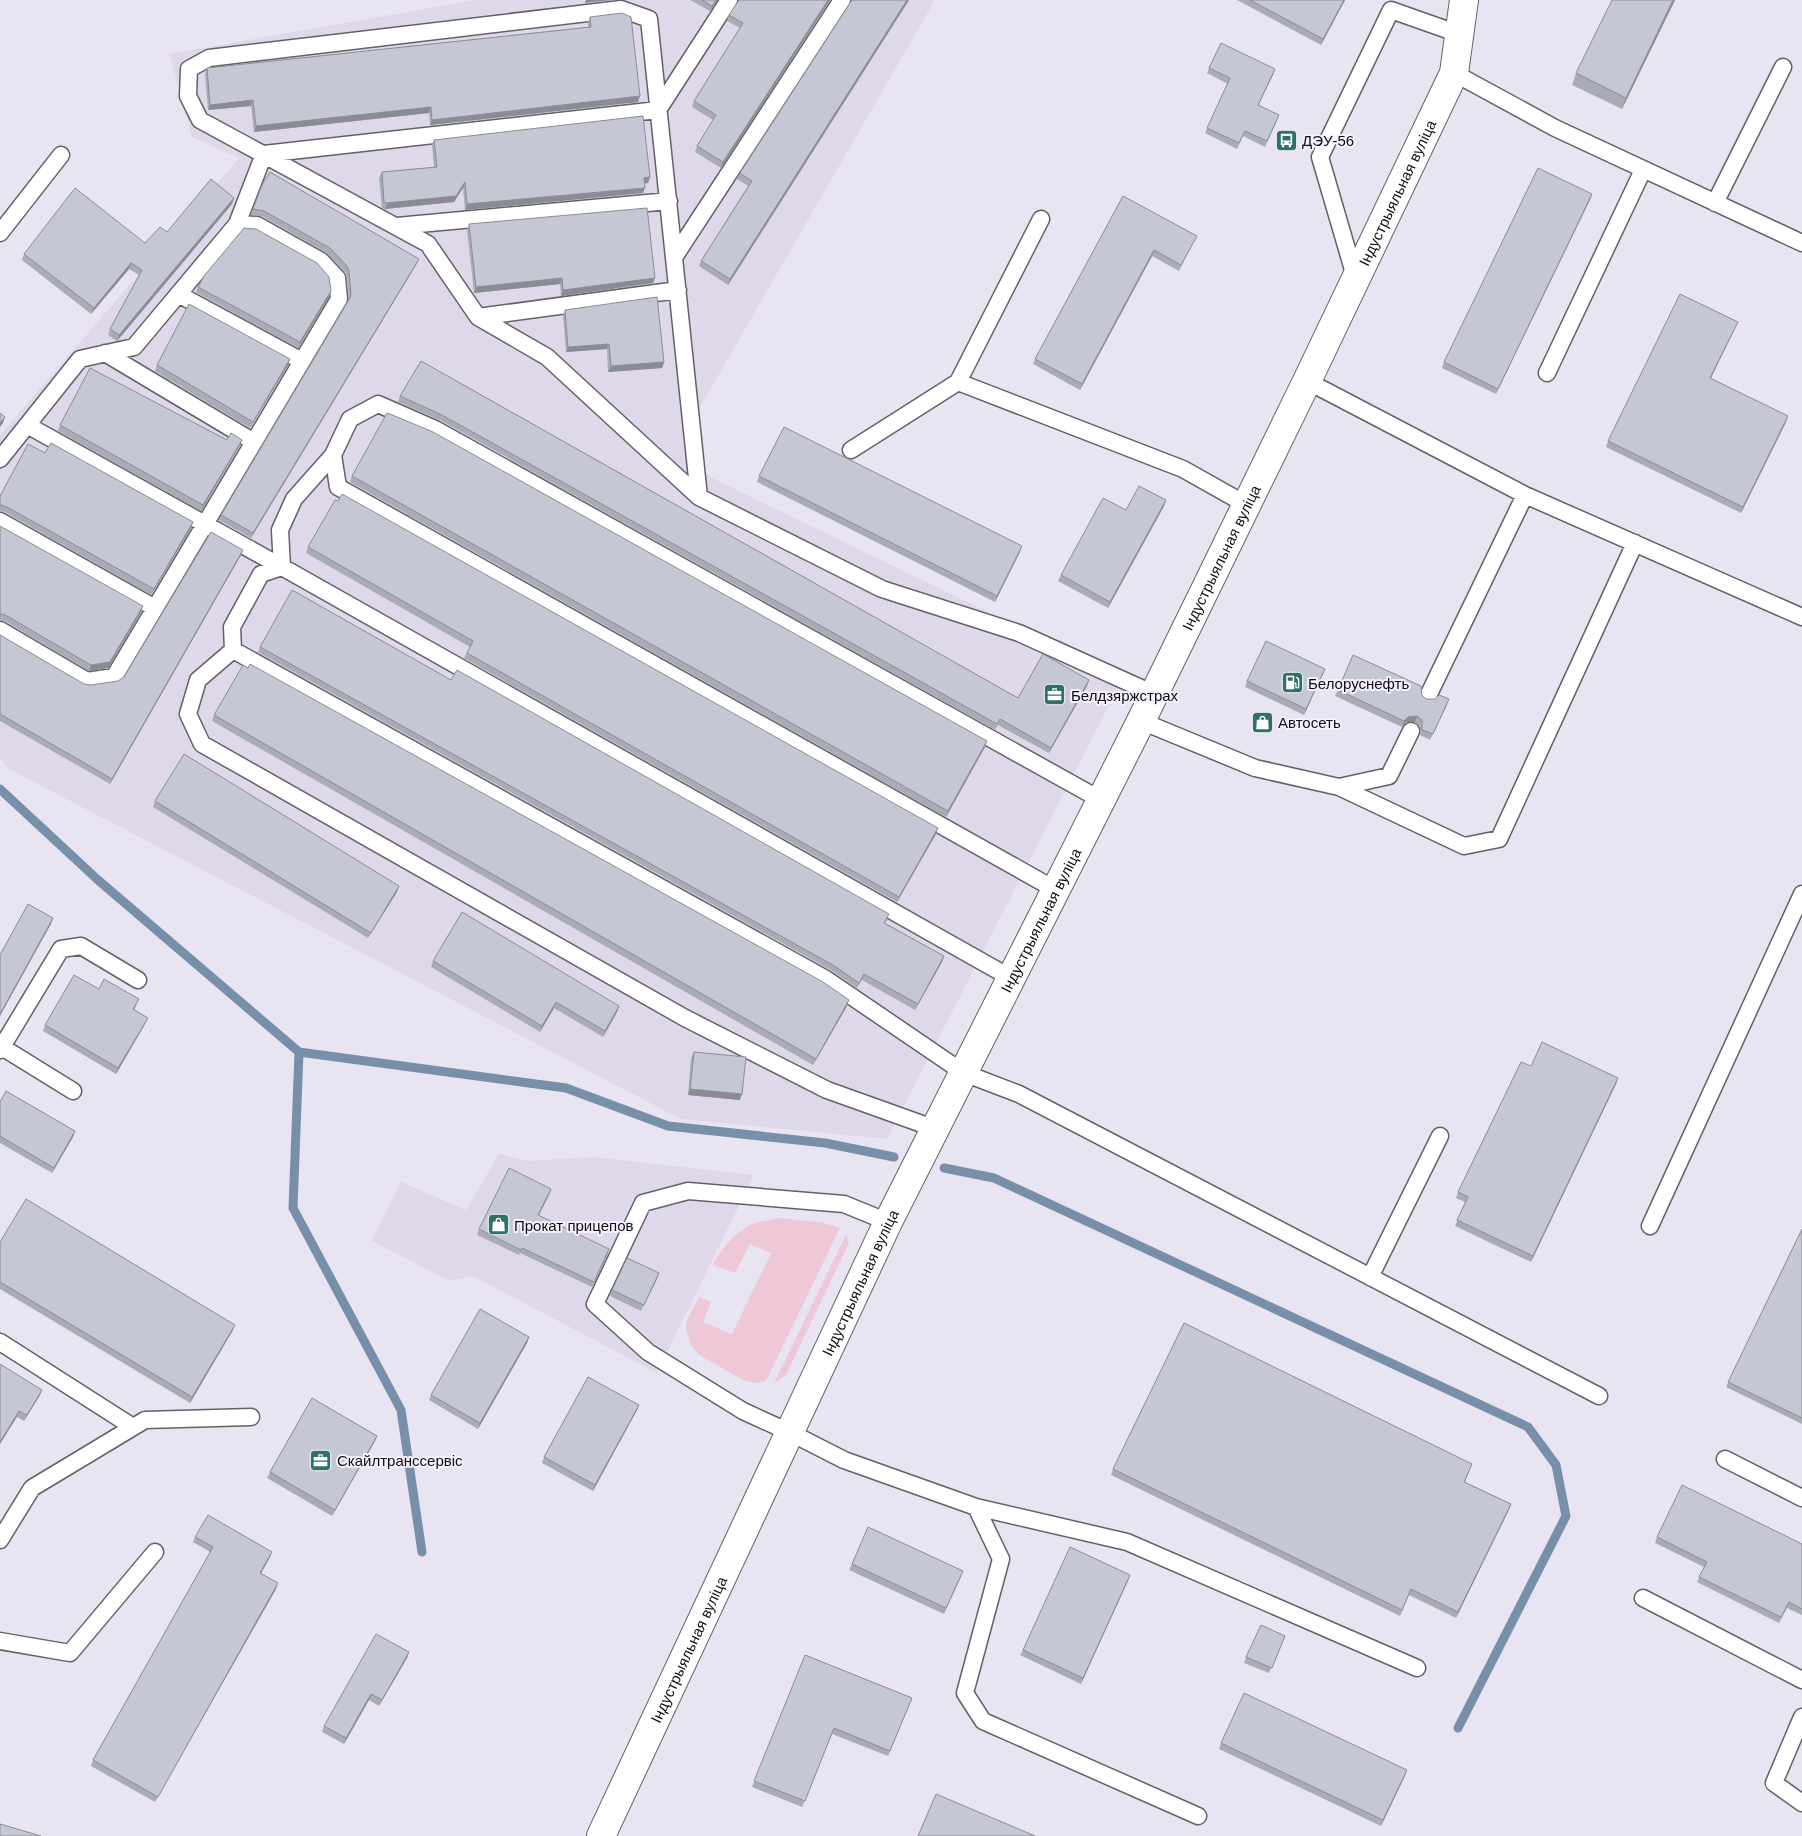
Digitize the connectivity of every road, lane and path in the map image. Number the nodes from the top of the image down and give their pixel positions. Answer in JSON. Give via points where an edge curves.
{"nodes":[{"id":1,"x":729,"y":0,"type":"edge"},
{"id":2,"x":842,"y":0,"type":"edge"},
{"id":3,"x":1463,"y":0,"type":"edge"},
{"id":4,"x":1459,"y":34,"type":"junction"},
{"id":5,"x":1783,"y":67,"type":"dead end"},
{"id":6,"x":1454,"y":73,"type":"junction"},
{"id":7,"x":658,"y":110,"type":"junction"},
{"id":8,"x":264,"y":154,"type":"junction"},
{"id":9,"x":61,"y":155,"type":"dead end"},
{"id":10,"x":1643,"y":170,"type":"junction"},
{"id":11,"x":669,"y":201,"type":"junction"},
{"id":12,"x":1716,"y":203,"type":"junction"},
{"id":13,"x":1041,"y":219,"type":"dead end"},
{"id":14,"x":237,"y":224,"type":"junction"},
{"id":15,"x":397,"y":226,"type":"junction"},
{"id":16,"x":0,"y":233,"type":"edge"},
{"id":17,"x":1802,"y":244,"type":"edge"},
{"id":18,"x":675,"y":256,"type":"junction"},
{"id":19,"x":1356,"y":280,"type":"junction"},
{"id":20,"x":678,"y":290,"type":"junction"},
{"id":21,"x":178,"y":294,"type":"junction"},
{"id":22,"x":478,"y":317,"type":"junction"},
{"id":23,"x":105,"y":353,"type":"junction"},
{"id":24,"x":302,"y":361,"type":"junction"},
{"id":25,"x":1547,"y":373,"type":"dead end"},
{"id":26,"x":1307,"y":381,"type":"junction"},
{"id":27,"x":958,"y":382,"type":"junction"},
{"id":28,"x":27,"y":425,"type":"junction"},
{"id":29,"x":254,"y":442,"type":"junction"},
{"id":30,"x":851,"y":450,"type":"dead end"},
{"id":31,"x":333,"y":455,"type":"junction"},
{"id":32,"x":0,"y":459,"type":"edge"},
{"id":33,"x":1525,"y":495,"type":"junction"},
{"id":34,"x":699,"y":497,"type":"junction"},
{"id":35,"x":1247,"y":505,"type":"junction"},
{"id":36,"x":0,"y":521,"type":"edge"},
{"id":37,"x":205,"y":525,"type":"junction"},
{"id":38,"x":1635,"y":543,"type":"junction"},
{"id":39,"x":282,"y":567,"type":"junction"},
{"id":40,"x":155,"y":608,"type":"junction"},
{"id":41,"x":1802,"y":617,"type":"edge"},
{"id":42,"x":0,"y":630,"type":"edge"},
{"id":43,"x":233,"y":650,"type":"junction"},
{"id":44,"x":1154,"y":694,"type":"junction"},
{"id":45,"x":1428,"y":696,"type":"dead end"},
{"id":46,"x":1141,"y":720,"type":"junction"},
{"id":47,"x":1411,"y":731,"type":"dead end"},
{"id":48,"x":1339,"y":788,"type":"junction"},
{"id":49,"x":1101,"y":800,"type":"junction"},
{"id":50,"x":1056,"y":890,"type":"junction"},
{"id":51,"x":1802,"y":894,"type":"edge"},
{"id":52,"x":1011,"y":978,"type":"junction"},
{"id":53,"x":138,"y":980,"type":"dead end"},
{"id":54,"x":1,"y":1049,"type":"edge"},
{"id":55,"x":964,"y":1073,"type":"junction"},
{"id":56,"x":73,"y":1091,"type":"dead end"},
{"id":57,"x":936,"y":1128,"type":"junction"},
{"id":58,"x":1440,"y":1136,"type":"dead end"},
{"id":59,"x":888,"y":1222,"type":"junction"},
{"id":60,"x":1650,"y":1226,"type":"dead end"},
{"id":61,"x":1370,"y":1277,"type":"junction"},
{"id":62,"x":0,"y":1342,"type":"edge"},
{"id":63,"x":1599,"y":1396,"type":"dead end"},
{"id":64,"x":251,"y":1418,"type":"dead end"},
{"id":65,"x":133,"y":1427,"type":"junction"},
{"id":66,"x":789,"y":1432,"type":"junction"},
{"id":67,"x":1725,"y":1459,"type":"dead end"},
{"id":68,"x":1802,"y":1498,"type":"edge"},
{"id":69,"x":976,"y":1507,"type":"junction"},
{"id":70,"x":0,"y":1540,"type":"edge"},
{"id":71,"x":155,"y":1552,"type":"dead end"},
{"id":72,"x":1642,"y":1598,"type":"dead end"},
{"id":73,"x":0,"y":1641,"type":"edge"},
{"id":74,"x":1417,"y":1668,"type":"dead end"},
{"id":75,"x":1802,"y":1680,"type":"edge"},
{"id":76,"x":1802,"y":1717,"type":"edge"},
{"id":77,"x":1802,"y":1803,"type":"edge"},
{"id":78,"x":1198,"y":1816,"type":"dead end"},
{"id":79,"x":601,"y":1836,"type":"edge"}],
"edges":[{"from":1,"to":7,"type":"lane"},
{"from":2,"to":18,"type":"lane"},
{"from":3,"to":4,"type":"street","name":"Індустрыяльная вуліца"},
{"from":4,"to":6,"type":"street","name":"Індустрыяльная вуліца"},
{"from":4,"to":19,"type":"lane","via":[[1391,10],[1320,157]]},
{"from":5,"to":12,"type":"lane"},
{"from":6,"to":10,"type":"lane","via":[[1555,128]]},
{"from":6,"to":19,"type":"street","name":"Індустрыяльная вуліца"},
{"from":7,"to":8,"type":"lane"},
{"from":7,"to":8,"type":"lane","via":[[649,19],[621,9],[209,58],[188,69],[188,96],[200,120]]},
{"from":7,"to":11,"type":"lane"},
{"from":8,"to":14,"type":"lane"},
{"from":8,"to":15,"type":"lane"},
{"from":9,"to":16,"type":"lane"},
{"from":10,"to":12,"type":"lane"},
{"from":10,"to":25,"type":"lane"},
{"from":11,"to":15,"type":"lane"},
{"from":11,"to":18,"type":"lane"},
{"from":12,"to":17,"type":"lane"},
{"from":13,"to":27,"type":"lane"},
{"from":14,"to":21,"type":"lane"},
{"from":14,"to":24,"type":"lane","via":[[257,225],[321,261],[337,278],[339,299]]},
{"from":15,"to":22,"type":"lane","via":[[428,244]]},
{"from":18,"to":20,"type":"lane"},
{"from":19,"to":26,"type":"street","name":"Індустрыяльная вуліца"},
{"from":20,"to":22,"type":"lane"},
{"from":20,"to":34,"type":"lane"},
{"from":21,"to":23,"type":"lane","via":[[134,347]]},
{"from":21,"to":24,"type":"lane"},
{"from":22,"to":34,"type":"lane","via":[[547,357]]},
{"from":23,"to":28,"type":"lane","via":[[80,359]]},
{"from":23,"to":29,"type":"lane"},
{"from":24,"to":29,"type":"lane"},
{"from":26,"to":33,"type":"lane"},
{"from":26,"to":35,"type":"street","name":"Індустрыяльная вуліца"},
{"from":27,"to":30,"type":"lane"},
{"from":27,"to":35,"type":"lane","via":[[1182,470]]},
{"from":28,"to":32,"type":"lane"},
{"from":28,"to":37,"type":"lane"},
{"from":29,"to":37,"type":"lane"},
{"from":31,"to":39,"type":"lane","via":[[294,499],[280,530]]},
{"from":31,"to":49,"type":"lane","via":[[350,418],[378,404],[419,422]]},
{"from":31,"to":50,"type":"lane","via":[[338,487]]},
{"from":33,"to":38,"type":"lane"},
{"from":33,"to":45,"type":"lane"},
{"from":34,"to":44,"type":"lane","via":[[882,590],[1019,633]]},
{"from":35,"to":44,"type":"street","name":"Індустрыяльная вуліца"},
{"from":36,"to":40,"type":"lane"},
{"from":37,"to":39,"type":"lane"},
{"from":37,"to":40,"type":"lane"},
{"from":38,"to":41,"type":"lane"},
{"from":38,"to":48,"type":"lane","via":[[1499,839],[1464,846]]},
{"from":39,"to":43,"type":"lane","via":[[261,574],[232,627]]},
{"from":39,"to":52,"type":"lane"},
{"from":40,"to":42,"type":"lane","via":[[114,677],[86,681]]},
{"from":43,"to":55,"type":"lane","via":[[826,980]]},
{"from":43,"to":57,"type":"lane","via":[[198,680],[188,714],[202,744],[685,1018],[828,1090]]},
{"from":44,"to":46,"type":"street","name":"Індустрыяльная вуліца"},
{"from":46,"to":48,"type":"lane","via":[[1255,768]]},
{"from":46,"to":49,"type":"street","name":"Індустрыяльная вуліца"},
{"from":47,"to":48,"type":"lane","via":[[1389,776]]},
{"from":49,"to":50,"type":"street","name":"Індустрыяльная вуліца"},
{"from":50,"to":52,"type":"street","name":"Індустрыяльная вуліца"},
{"from":51,"to":60,"type":"lane"},
{"from":52,"to":55,"type":"street","name":"Індустрыяльная вуліца"},
{"from":53,"to":54,"type":"lane","via":[[81,946],[61,949]]},
{"from":54,"to":56,"type":"lane"},
{"from":55,"to":57,"type":"street","name":"Індустрыяльная вуліца"},
{"from":55,"to":61,"type":"lane","via":[[1019,1094]]},
{"from":57,"to":59,"type":"street","name":"Індустрыяльная вуліца"},
{"from":58,"to":61,"type":"lane"},
{"from":59,"to":66,"type":"street","name":"Індустрыяльная вуліца"},
{"from":59,"to":66,"type":"lane","via":[[844,1204],[688,1191],[643,1203],[595,1304],[648,1352],[743,1410]]},
{"from":61,"to":63,"type":"lane"},
{"from":62,"to":65,"type":"lane"},
{"from":64,"to":65,"type":"lane","via":[[145,1420]]},
{"from":65,"to":70,"type":"lane","via":[[32,1488]]},
{"from":66,"to":69,"type":"lane","via":[[844,1460]]},
{"from":66,"to":79,"type":"street","name":"Індустрыяльная вуліца"},
{"from":67,"to":68,"type":"lane"},
{"from":69,"to":74,"type":"lane","via":[[1127,1542]]},
{"from":69,"to":78,"type":"lane","via":[[1001,1559],[965,1693],[983,1721]]},
{"from":71,"to":73,"type":"lane","via":[[70,1653]]},
{"from":72,"to":75,"type":"lane"},
{"from":76,"to":77,"type":"lane","via":[[1774,1783]]}]}
